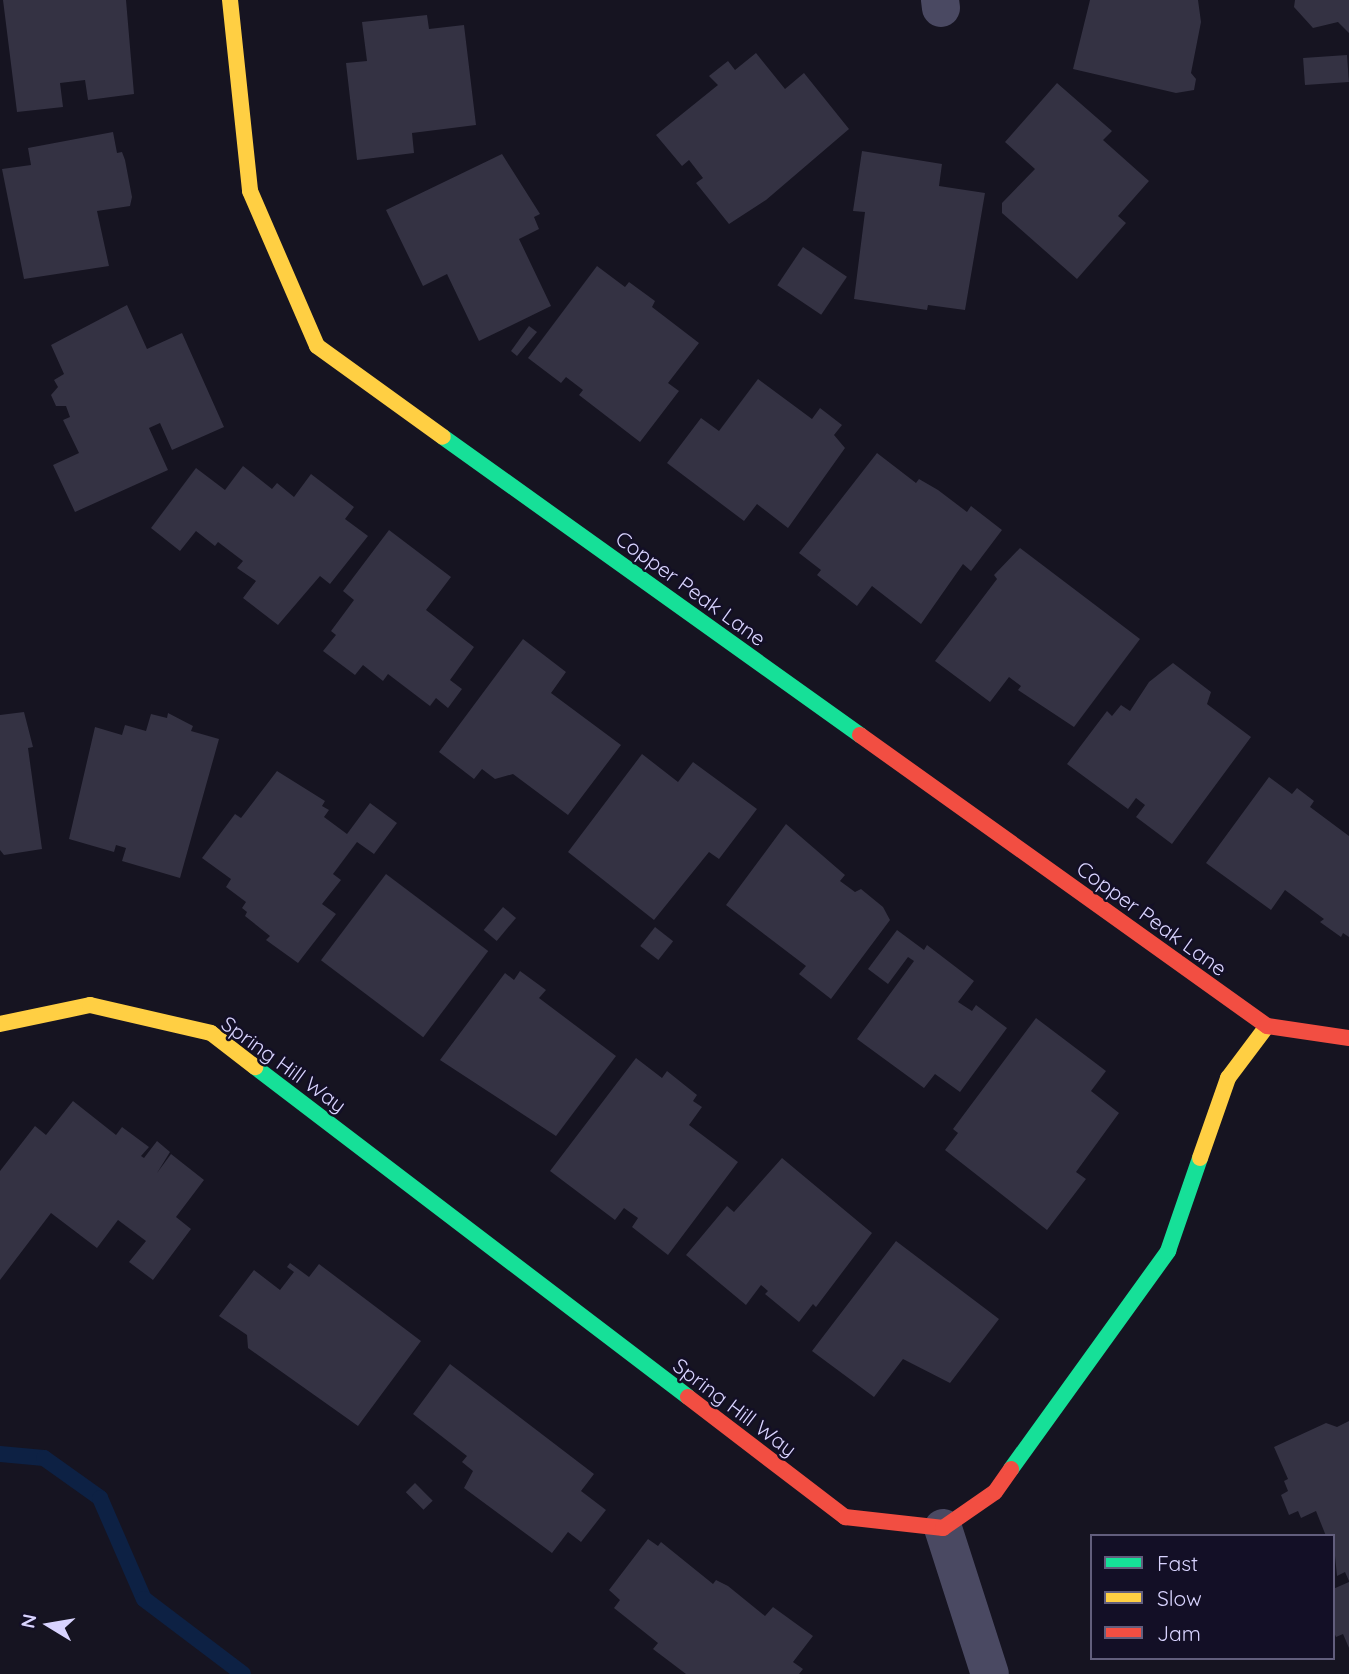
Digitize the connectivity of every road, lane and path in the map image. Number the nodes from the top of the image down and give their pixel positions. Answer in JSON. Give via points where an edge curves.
{"nodes":[{"id":1,"x":230,"y":0,"type":"edge"},
{"id":2,"x":0,"y":1024,"type":"edge"},
{"id":3,"x":1267,"y":1026,"type":"junction"},
{"id":4,"x":1349,"y":1038,"type":"edge"},
{"id":5,"x":943,"y":1528,"type":"junction"},
{"id":6,"x":990,"y":1674,"type":"edge"}],
"edges":[{"from":1,"to":3,"type":"street","name":"Copper Peak Lane","via":[[250,191],[317,346]]},
{"from":2,"to":5,"type":"street","name":"Spring Hill Way","via":[[90,1004],[211,1033],[845,1517]]},
{"from":3,"to":4,"type":"street","name":"Copper Peak Lane"},
{"from":3,"to":5,"type":"street","via":[[1228,1077],[1168,1251],[995,1492]]},
{"from":5,"to":6,"type":"street"}]}
